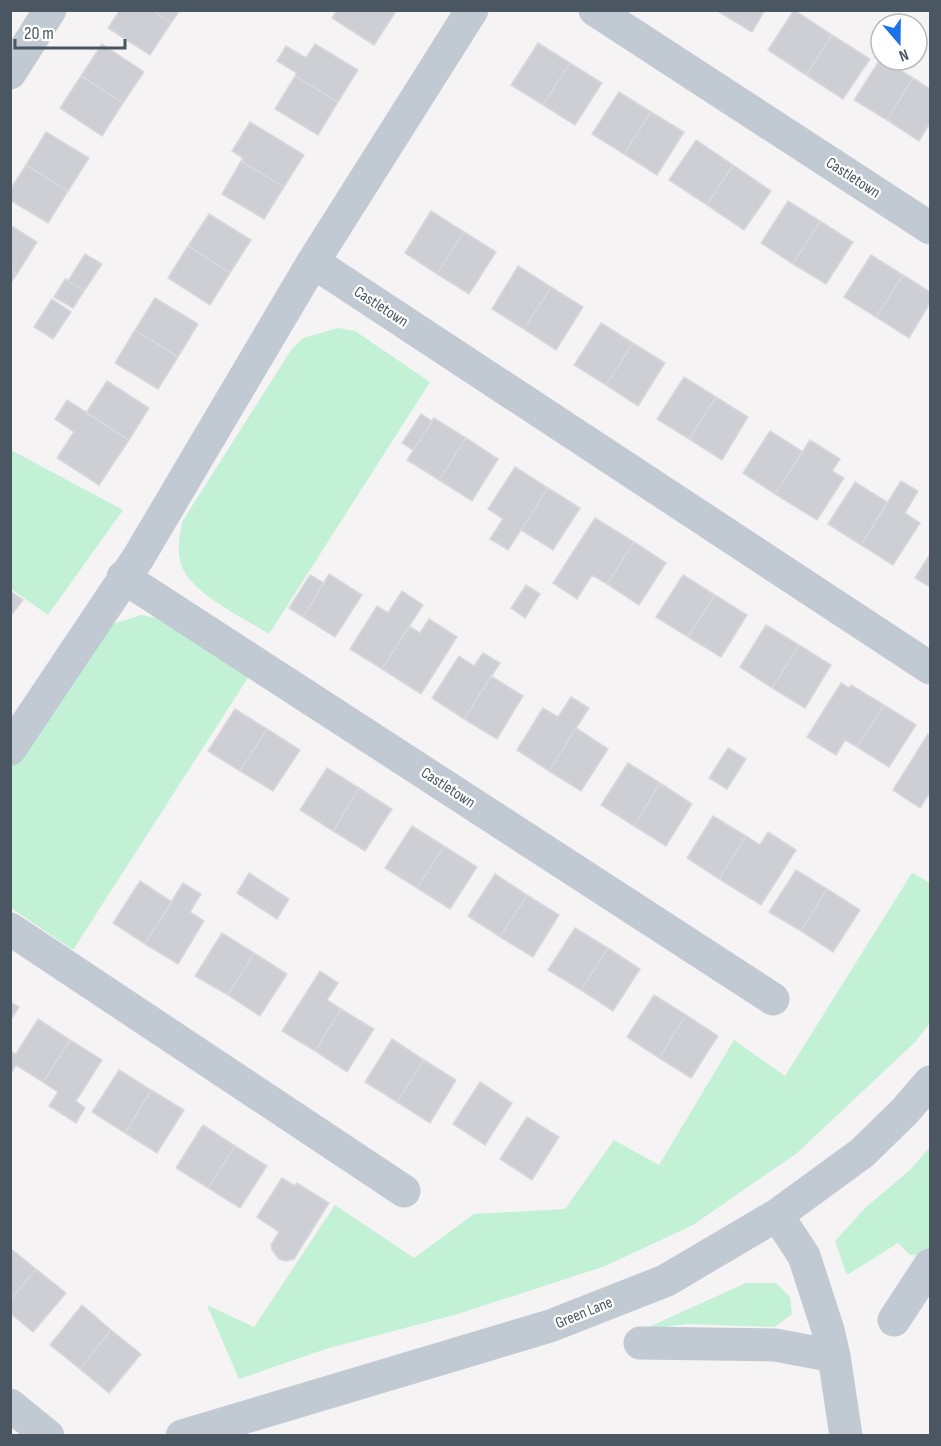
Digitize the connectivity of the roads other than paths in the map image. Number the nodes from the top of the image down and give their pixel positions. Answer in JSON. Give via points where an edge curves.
{"nodes":[{"id":1,"x":50,"y":10,"type":"edge"},
{"id":2,"x":472,"y":10,"type":"edge"},
{"id":3,"x":595,"y":10,"type":"edge"},
{"id":4,"x":10,"y":73,"type":"edge"},
{"id":5,"x":930,"y":228,"type":"edge"},
{"id":6,"x":313,"y":262,"type":"junction"},
{"id":7,"x":123,"y":577,"type":"junction"},
{"id":8,"x":930,"y":668,"type":"edge"},
{"id":9,"x":10,"y":749,"type":"edge"},
{"id":10,"x":10,"y":929,"type":"edge"},
{"id":11,"x":773,"y":999,"type":"dead end"},
{"id":12,"x":930,"y":1082,"type":"edge"},
{"id":13,"x":404,"y":1191,"type":"dead end"},
{"id":14,"x":777,"y":1215,"type":"junction"},
{"id":15,"x":930,"y":1265,"type":"edge"},
{"id":16,"x":894,"y":1320,"type":"dead end"},
{"id":17,"x":640,"y":1343,"type":"dead end"},
{"id":18,"x":834,"y":1356,"type":"junction"},
{"id":19,"x":10,"y":1405,"type":"edge"},
{"id":20,"x":48,"y":1436,"type":"edge"},
{"id":21,"x":182,"y":1436,"type":"edge"},
{"id":22,"x":846,"y":1436,"type":"edge"}],
"edges":[{"from":1,"to":4,"type":"street"},
{"from":2,"to":6,"type":"street"},
{"from":3,"to":5,"type":"street","name":"Castletown"},
{"from":6,"to":7,"type":"street","via":[[138,558]]},
{"from":6,"to":8,"type":"street","name":"Castletown"},
{"from":7,"to":9,"type":"street"},
{"from":7,"to":11,"type":"street","name":"Castletown"},
{"from":10,"to":13,"type":"street"},
{"from":12,"to":14,"type":"street","name":"Green Lane","via":[[862,1154]]},
{"from":14,"to":18,"type":"street","via":[[804,1256]]},
{"from":14,"to":21,"type":"street","name":"Green Lane","via":[[665,1281],[550,1326]]},
{"from":15,"to":16,"type":"street"},
{"from":17,"to":18,"type":"street","via":[[775,1345]]},
{"from":18,"to":22,"type":"street"},
{"from":19,"to":20,"type":"street"}]}
